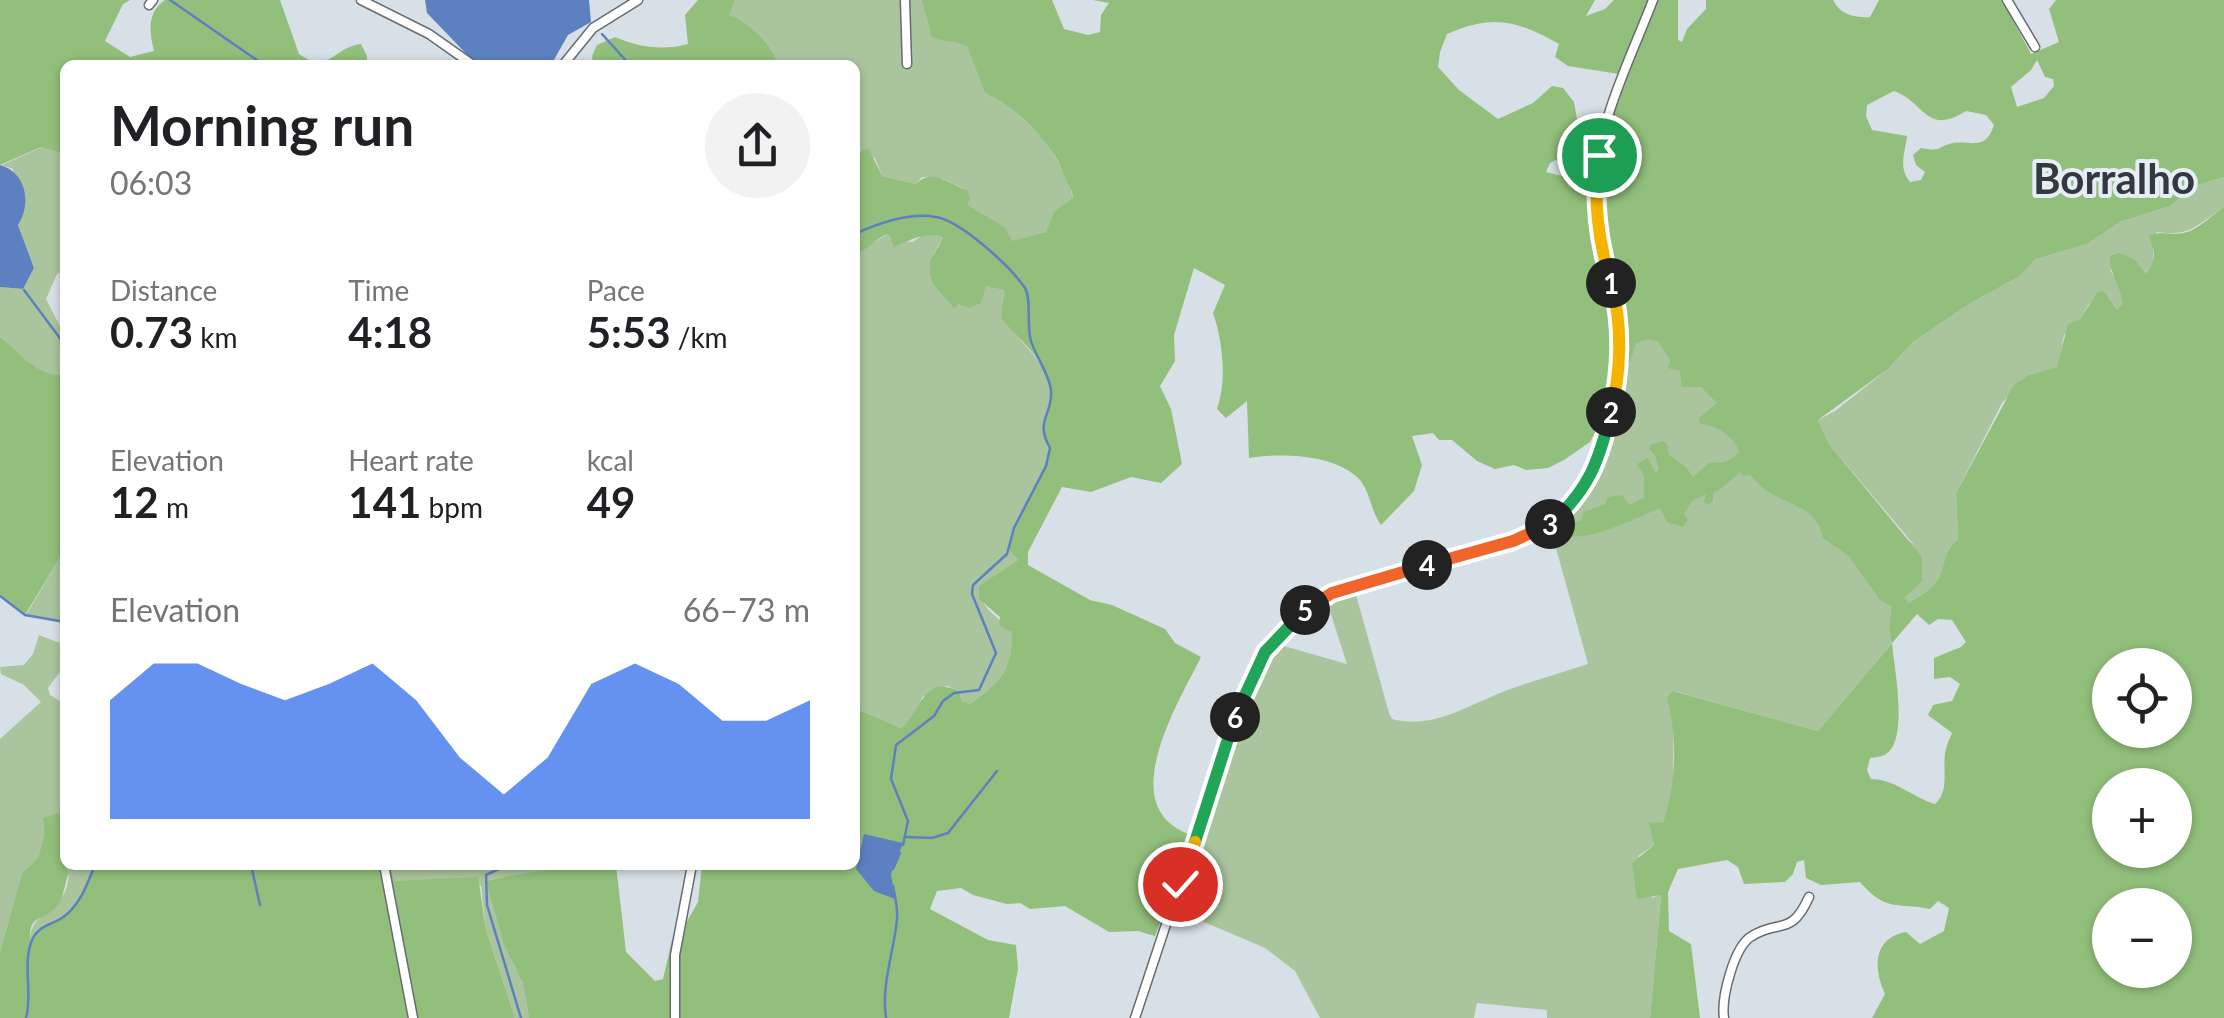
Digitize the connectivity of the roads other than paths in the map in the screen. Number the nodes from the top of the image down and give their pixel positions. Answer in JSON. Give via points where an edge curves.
{"nodes":[{"id":1,"x":361,"y":0,"type":"edge"},
{"id":2,"x":638,"y":0,"type":"edge"},
{"id":3,"x":905,"y":0,"type":"edge"},
{"id":4,"x":1653,"y":0,"type":"edge"},
{"id":5,"x":2007,"y":0,"type":"edge"},
{"id":6,"x":2034,"y":46,"type":"dead end"},
{"id":7,"x":466,"y":60,"type":"edge"},
{"id":8,"x":567,"y":60,"type":"edge"},
{"id":9,"x":907,"y":64,"type":"dead end"},
{"id":10,"x":385,"y":870,"type":"edge"},
{"id":11,"x":691,"y":870,"type":"edge"},
{"id":12,"x":1809,"y":897,"type":"dead end"},
{"id":13,"x":413,"y":1018,"type":"edge"},
{"id":14,"x":675,"y":1018,"type":"edge"},
{"id":15,"x":1135,"y":1018,"type":"edge"},
{"id":16,"x":1724,"y":1018,"type":"edge"}],
"edges":[{"from":1,"to":7,"type":"street"},
{"from":2,"to":8,"type":"street","via":[[593,28]]},
{"from":3,"to":9,"type":"street"},
{"from":4,"to":15,"type":"street","via":[[1602,135],[1595,188],[1618,325],[1616,390],[1601,457],[1579,494],[1536,533],[1332,593],[1313,603],[1265,652],[1239,704]]},
{"from":5,"to":6,"type":"street"},
{"from":10,"to":13,"type":"street"},
{"from":11,"to":14,"type":"street","via":[[674,955]]},
{"from":12,"to":16,"type":"street","via":[[1790,924],[1743,944],[1724,993]]}]}
